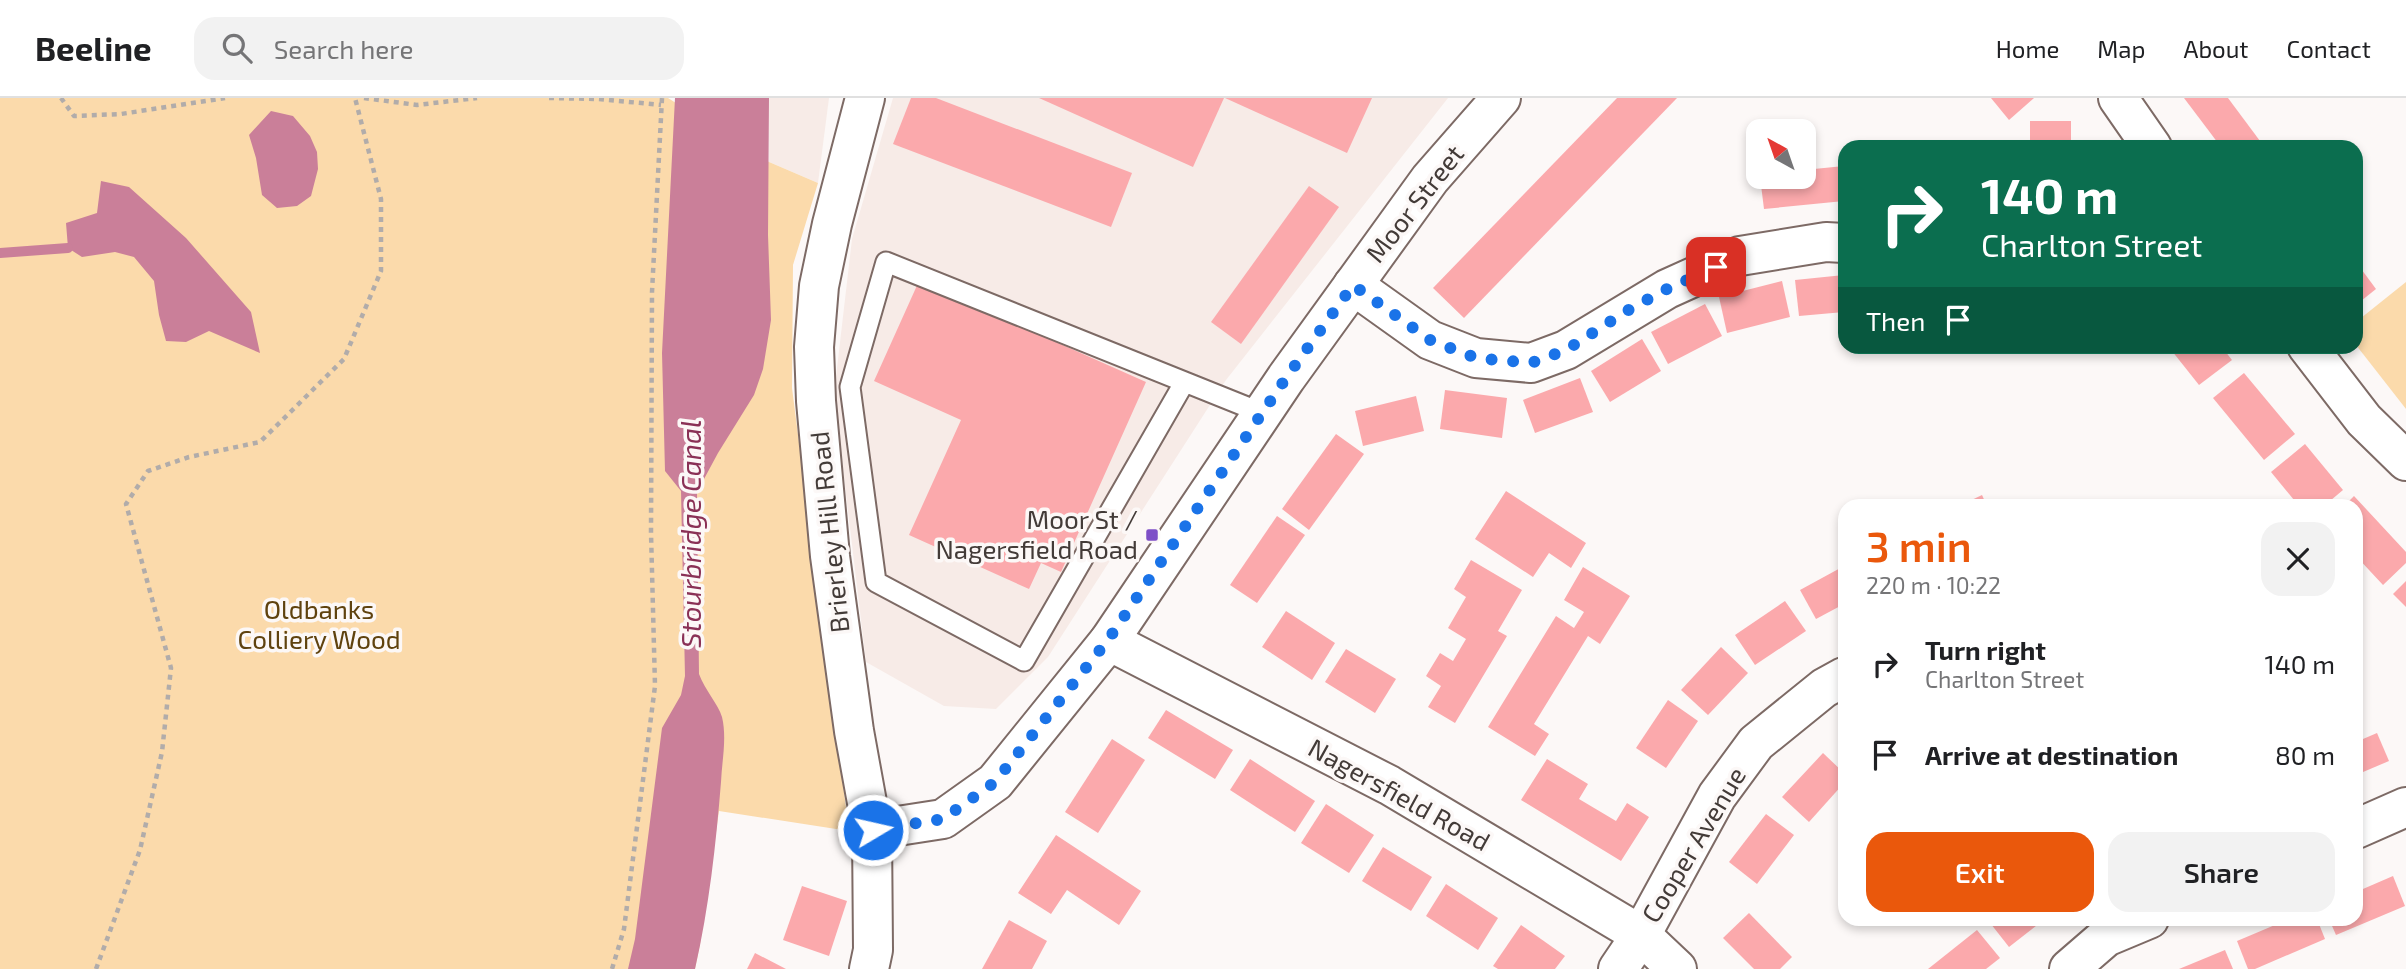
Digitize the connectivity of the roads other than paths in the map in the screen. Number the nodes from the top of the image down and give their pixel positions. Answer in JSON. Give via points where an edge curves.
{"nodes":[{"id":1,"x":865,"y":98,"type":"edge"},
{"id":2,"x":1501,"y":98,"type":"edge"},
{"id":3,"x":2118,"y":98,"type":"edge"},
{"id":4,"x":2147,"y":140,"type":"edge"},
{"id":5,"x":1838,"y":243,"type":"edge"},
{"id":6,"x":1353,"y":285,"type":"junction"},
{"id":7,"x":2313,"y":354,"type":"edge"},
{"id":8,"x":1184,"y":383,"type":"junction"},
{"id":9,"x":1262,"y":413,"type":"junction"},
{"id":10,"x":2406,"y":461,"type":"edge"},
{"id":11,"x":1108,"y":640,"type":"junction"},
{"id":12,"x":1838,"y":680,"type":"edge"},
{"id":13,"x":2406,"y":807,"type":"edge"},
{"id":14,"x":2363,"y":826,"type":"edge"},
{"id":15,"x":873,"y":830,"type":"junction"},
{"id":16,"x":2132,"y":926,"type":"edge"},
{"id":17,"x":1641,"y":935,"type":"junction"},
{"id":18,"x":869,"y":969,"type":"edge"},
{"id":19,"x":1618,"y":969,"type":"edge"},
{"id":20,"x":1678,"y":969,"type":"edge"},
{"id":21,"x":2069,"y":969,"type":"edge"}],
"edges":[{"from":1,"to":15,"type":"street","name":"Brierley Hill Road","via":[[819,286],[814,347],[830,556]]},
{"from":2,"to":6,"type":"street","name":"Moor Street","via":[[1430,179]]},
{"from":3,"to":4,"type":"street"},
{"from":5,"to":6,"type":"street","via":[[1740,256],[1667,289],[1566,350],[1531,363],[1476,358],[1430,340]]},
{"from":6,"to":9,"type":"street","name":"Moor Street"},
{"from":7,"to":10,"type":"street","via":[[2364,420]]},
{"from":8,"to":8,"type":"lane","via":[[886,262],[850,387],[876,582],[1024,661]]},
{"from":8,"to":9,"type":"lane"},
{"from":9,"to":11,"type":"street","name":"Moor Street"},
{"from":11,"to":15,"type":"street","name":"Moor Street","via":[[995,782],[943,819]]},
{"from":11,"to":17,"type":"street","name":"Nagersfield Road","via":[[1389,785]]},
{"from":12,"to":17,"type":"street","name":"Cooper Avenue","via":[[1756,743],[1717,796]]},
{"from":13,"to":14,"type":"street"},
{"from":15,"to":18,"type":"street","name":"Brierley Hill Road"},
{"from":16,"to":21,"type":"street","via":[[2106,937]]},
{"from":17,"to":19,"type":"street","name":"Cooper Avenue"},
{"from":17,"to":20,"type":"street","name":"Nagersfield Road"}]}
